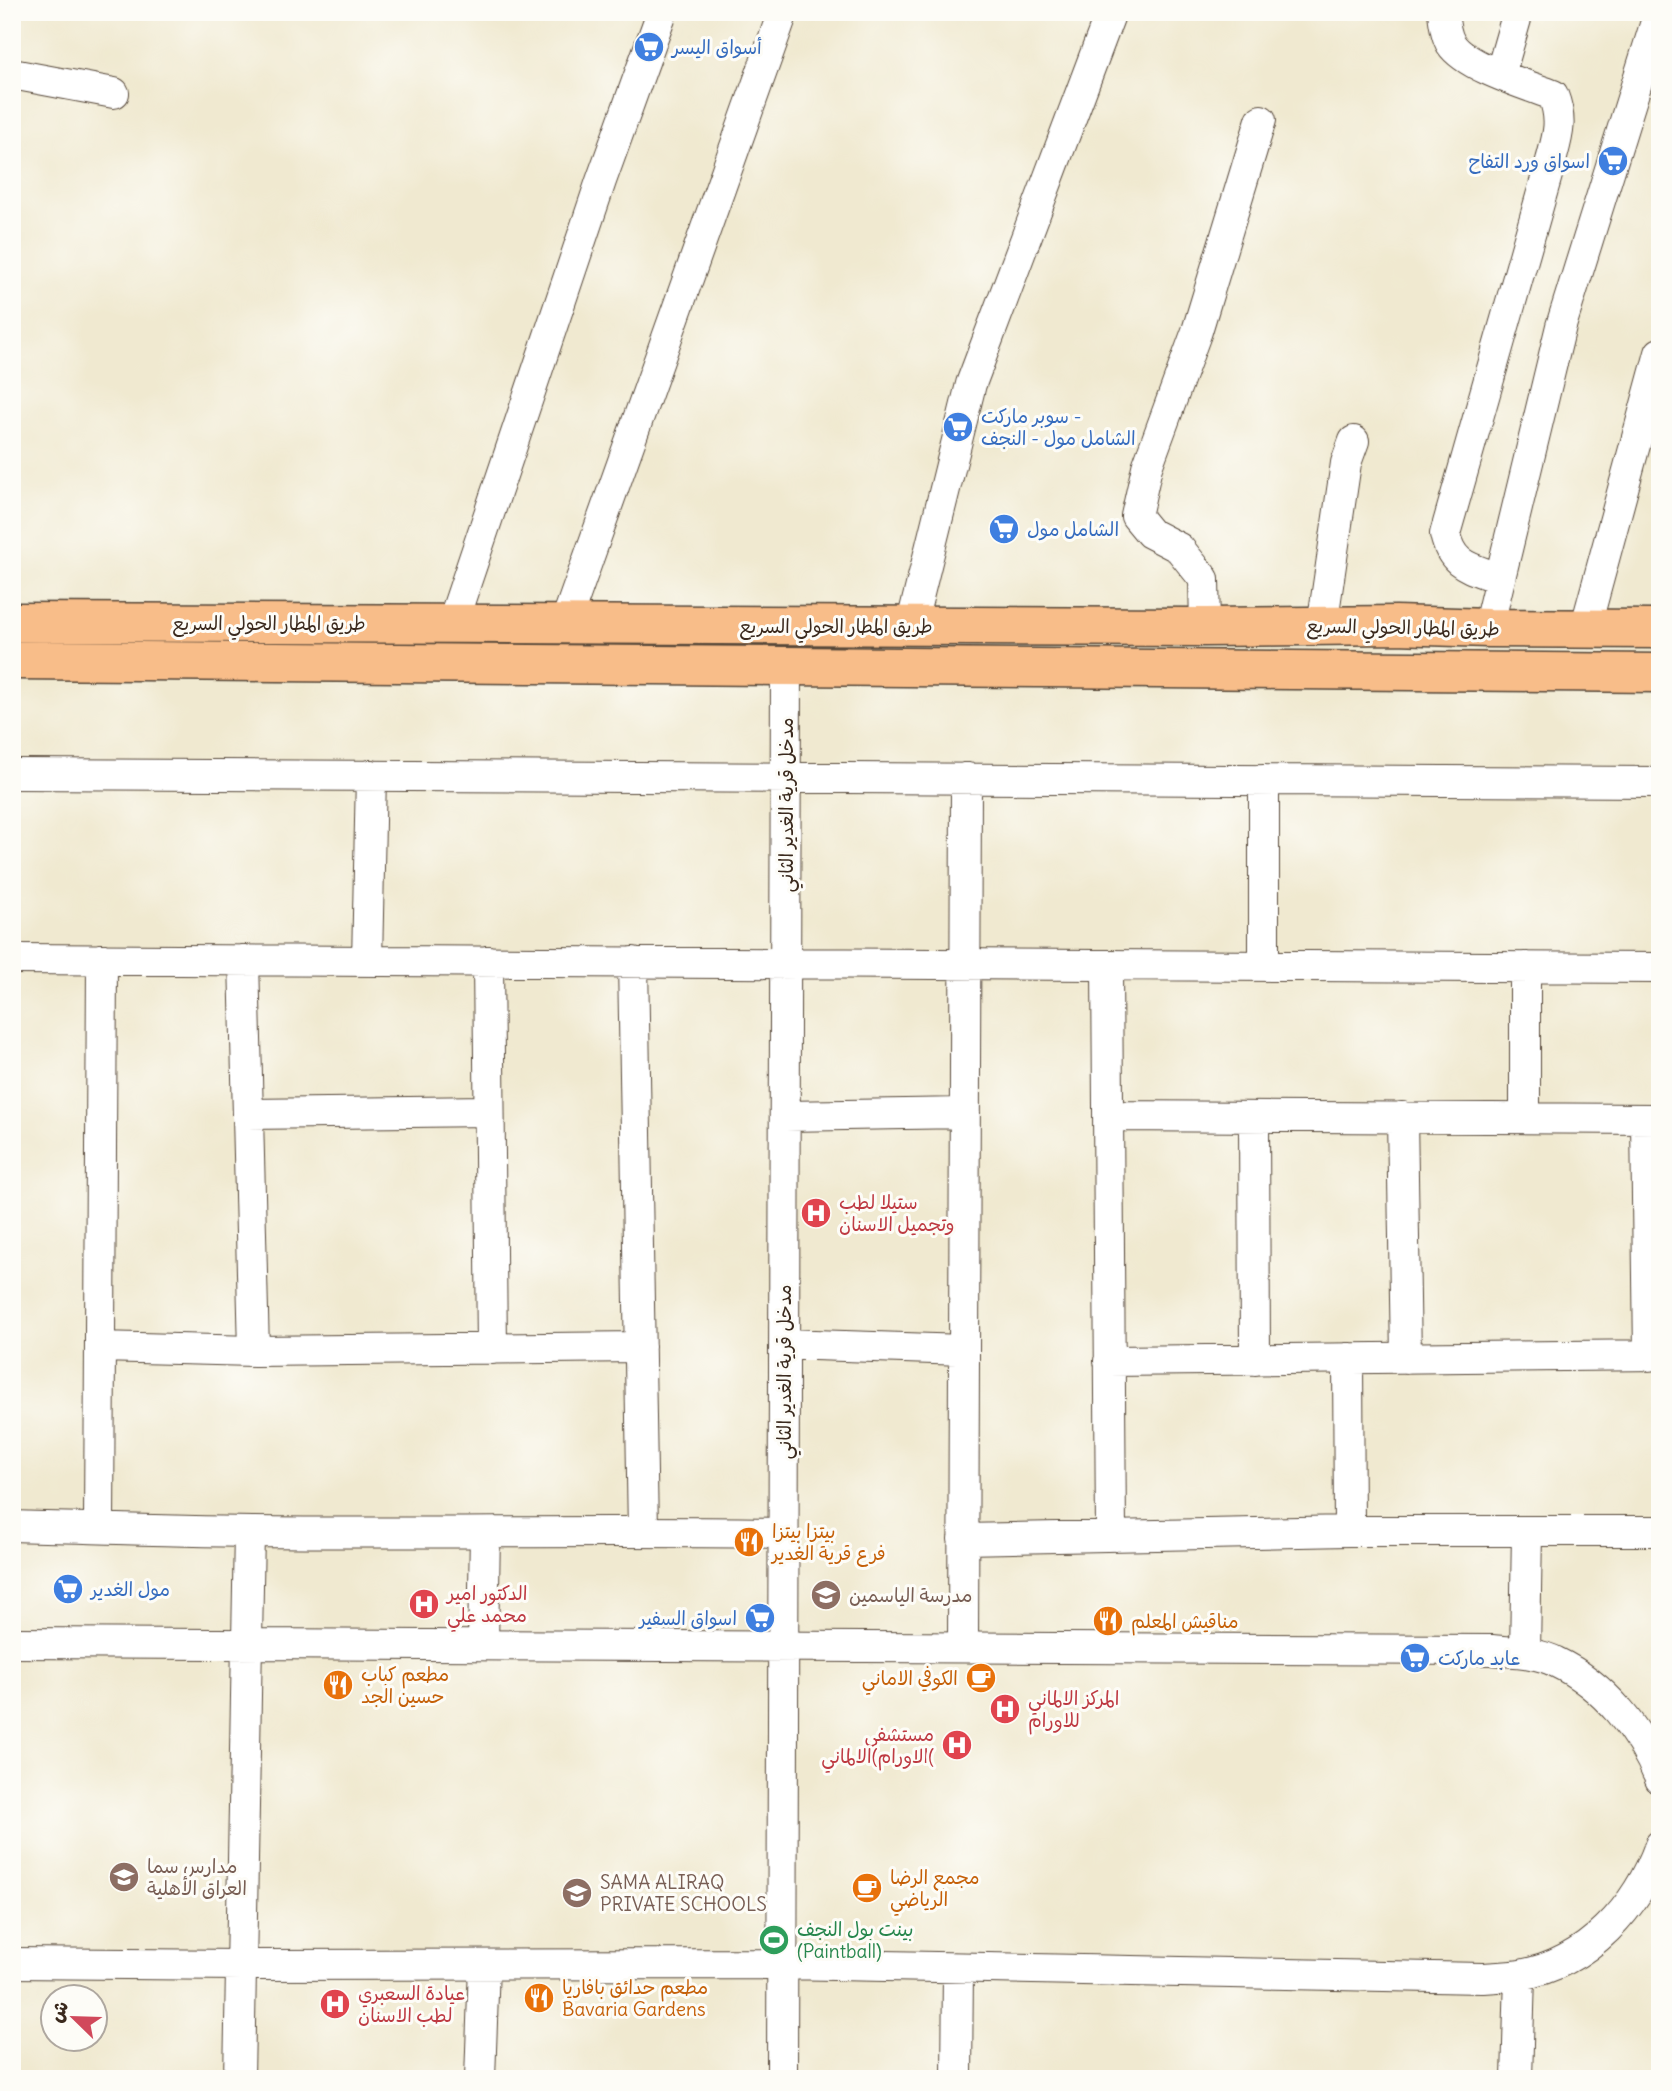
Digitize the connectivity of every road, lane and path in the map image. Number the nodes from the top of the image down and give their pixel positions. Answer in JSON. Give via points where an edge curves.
{"nodes":[{"id":1,"x":662,"y":12,"type":"edge"},
{"id":2,"x":783,"y":12,"type":"edge"},
{"id":3,"x":1111,"y":12,"type":"edge"},
{"id":4,"x":1443,"y":12,"type":"edge"},
{"id":5,"x":1518,"y":12,"type":"edge"},
{"id":6,"x":1659,"y":12,"type":"edge"},
{"id":7,"x":12,"y":74,"type":"edge"},
{"id":8,"x":1500,"y":75,"type":"junction"},
{"id":9,"x":114,"y":93,"type":"dead end"},
{"id":10,"x":1261,"y":120,"type":"dead end"},
{"id":11,"x":1660,"y":353,"type":"edge"},
{"id":12,"x":1354,"y":441,"type":"dead end"},
{"id":13,"x":1500,"y":579,"type":"junction"},
{"id":14,"x":12,"y":622,"type":"edge"},
{"id":15,"x":452,"y":624,"type":"junction"},
{"id":16,"x":565,"y":624,"type":"junction"},
{"id":17,"x":1396,"y":625,"type":"junction"},
{"id":18,"x":911,"y":626,"type":"junction"},
{"id":19,"x":1310,"y":626,"type":"junction"},
{"id":20,"x":1205,"y":627,"type":"junction"},
{"id":21,"x":1488,"y":628,"type":"junction"},
{"id":22,"x":1585,"y":629,"type":"junction"},
{"id":23,"x":1660,"y":629,"type":"edge"},
{"id":24,"x":12,"y":660,"type":"edge"},
{"id":25,"x":786,"y":664,"type":"junction"},
{"id":26,"x":1297,"y":671,"type":"junction"},
{"id":27,"x":1394,"y":671,"type":"junction"},
{"id":28,"x":1660,"y":673,"type":"edge"},
{"id":29,"x":12,"y":774,"type":"edge"},
{"id":30,"x":371,"y":775,"type":"junction"},
{"id":31,"x":786,"y":778,"type":"junction"},
{"id":32,"x":966,"y":778,"type":"junction"},
{"id":33,"x":1264,"y":780,"type":"junction"},
{"id":34,"x":1660,"y":782,"type":"edge"},
{"id":35,"x":12,"y":958,"type":"edge"},
{"id":36,"x":102,"y":959,"type":"junction"},
{"id":37,"x":244,"y":960,"type":"junction"},
{"id":38,"x":368,"y":961,"type":"junction"},
{"id":39,"x":488,"y":961,"type":"junction"},
{"id":40,"x":634,"y":962,"type":"junction"},
{"id":41,"x":785,"y":963,"type":"junction"},
{"id":42,"x":965,"y":964,"type":"junction"},
{"id":43,"x":1107,"y":965,"type":"junction"},
{"id":44,"x":1264,"y":966,"type":"junction"},
{"id":45,"x":1525,"y":967,"type":"junction"},
{"id":46,"x":1660,"y":968,"type":"edge"},
{"id":47,"x":489,"y":1111,"type":"junction"},
{"id":48,"x":965,"y":1113,"type":"junction"},
{"id":49,"x":248,"y":1114,"type":"junction"},
{"id":50,"x":785,"y":1116,"type":"junction"},
{"id":51,"x":1108,"y":1116,"type":"junction"},
{"id":52,"x":1254,"y":1117,"type":"junction"},
{"id":53,"x":1402,"y":1118,"type":"junction"},
{"id":54,"x":1525,"y":1118,"type":"junction"},
{"id":55,"x":1653,"y":1119,"type":"edge"},
{"id":56,"x":784,"y":1344,"type":"junction"},
{"id":57,"x":100,"y":1347,"type":"junction"},
{"id":58,"x":639,"y":1347,"type":"junction"},
{"id":59,"x":492,"y":1349,"type":"junction"},
{"id":60,"x":964,"y":1350,"type":"junction"},
{"id":61,"x":254,"y":1351,"type":"junction"},
{"id":62,"x":1655,"y":1355,"type":"edge"},
{"id":63,"x":1348,"y":1358,"type":"junction"},
{"id":64,"x":1406,"y":1358,"type":"junction"},
{"id":65,"x":1255,"y":1360,"type":"junction"},
{"id":66,"x":1110,"y":1361,"type":"junction"},
{"id":67,"x":12,"y":1526,"type":"edge"},
{"id":68,"x":99,"y":1528,"type":"junction"},
{"id":69,"x":643,"y":1531,"type":"junction"},
{"id":70,"x":1349,"y":1531,"type":"junction"},
{"id":71,"x":1527,"y":1531,"type":"junction"},
{"id":72,"x":1660,"y":1531,"type":"edge"},
{"id":73,"x":248,"y":1532,"type":"junction"},
{"id":74,"x":485,"y":1533,"type":"junction"},
{"id":75,"x":784,"y":1534,"type":"junction"},
{"id":76,"x":1111,"y":1536,"type":"junction"},
{"id":77,"x":963,"y":1539,"type":"junction"},
{"id":78,"x":12,"y":1643,"type":"edge"},
{"id":79,"x":247,"y":1644,"type":"junction"},
{"id":80,"x":483,"y":1645,"type":"junction"},
{"id":81,"x":783,"y":1647,"type":"junction"},
{"id":82,"x":963,"y":1647,"type":"junction"},
{"id":83,"x":1525,"y":1653,"type":"junction"},
{"id":84,"x":1660,"y":1779,"type":"edge"},
{"id":85,"x":1660,"y":1845,"type":"edge"},
{"id":86,"x":12,"y":1963,"type":"edge"},
{"id":87,"x":783,"y":1964,"type":"junction"},
{"id":88,"x":241,"y":1965,"type":"junction"},
{"id":89,"x":484,"y":1965,"type":"junction"},
{"id":90,"x":958,"y":1969,"type":"junction"},
{"id":91,"x":1520,"y":1975,"type":"junction"},
{"id":92,"x":239,"y":2079,"type":"edge"},
{"id":93,"x":480,"y":2079,"type":"edge"},
{"id":94,"x":782,"y":2079,"type":"edge"},
{"id":95,"x":957,"y":2079,"type":"edge"},
{"id":96,"x":1517,"y":2079,"type":"edge"}],
"edges":[{"from":1,"to":15,"type":"street"},
{"from":2,"to":16,"type":"street"},
{"from":3,"to":18,"type":"street","via":[[971,384]]},
{"from":4,"to":8,"type":"street","via":[[1451,44]]},
{"from":5,"to":8,"type":"street"},
{"from":6,"to":13,"type":"street","via":[[1561,327]]},
{"from":7,"to":9,"type":"street"},
{"from":8,"to":13,"type":"street","via":[[1553,95],[1560,127],[1445,534],[1448,550],[1457,561]]},
{"from":10,"to":20,"type":"street","via":[[1197,331],[1147,467],[1136,516],[1150,533],[1179,548],[1204,579]]},
{"from":11,"to":22,"type":"street"},
{"from":12,"to":19,"type":"street"},
{"from":13,"to":21,"type":"street"},
{"from":14,"to":15,"type":"highway","name":"طريق المطار الحولي السريع"},
{"from":15,"to":16,"type":"highway","name":"طريق المطار الحولي السريع"},
{"from":16,"to":18,"type":"highway","name":"طريق المطار الحولي السريع"},
{"from":17,"to":19,"type":"highway","name":"طريق المطار الحولي السريع"},
{"from":17,"to":21,"type":"highway","name":"طريق المطار الحولي السريع"},
{"from":17,"to":27,"type":"highway","via":[[1388,648]]},
{"from":18,"to":20,"type":"highway","name":"طريق المطار الحولي السريع"},
{"from":19,"to":20,"type":"highway","name":"طريق المطار الحولي السريع"},
{"from":19,"to":26,"type":"highway"},
{"from":21,"to":22,"type":"highway","name":"طريق المطار الحولي السريع"},
{"from":22,"to":23,"type":"highway","name":"طريق المطار الحولي السريع"},
{"from":24,"to":25,"type":"highway","name":"طريق المطار الحولي السريع"},
{"from":25,"to":26,"type":"highway","name":"طريق المطار الحولي السريع"},
{"from":25,"to":31,"type":"street","name":"مدخل قرية الغدير الثاني"},
{"from":26,"to":27,"type":"highway","name":"طريق المطار الحولي السريع"},
{"from":27,"to":28,"type":"highway","name":"طريق المطار الحولي السريع"},
{"from":29,"to":30,"type":"street"},
{"from":30,"to":31,"type":"street"},
{"from":30,"to":38,"type":"street"},
{"from":31,"to":32,"type":"street"},
{"from":31,"to":41,"type":"street","name":"مدخل قرية الغدير الثاني"},
{"from":32,"to":33,"type":"street"},
{"from":32,"to":42,"type":"street"},
{"from":33,"to":34,"type":"street"},
{"from":33,"to":44,"type":"street"},
{"from":35,"to":36,"type":"street"},
{"from":36,"to":37,"type":"street"},
{"from":36,"to":57,"type":"street"},
{"from":37,"to":38,"type":"street"},
{"from":37,"to":49,"type":"street"},
{"from":38,"to":39,"type":"street"},
{"from":39,"to":40,"type":"street"},
{"from":39,"to":47,"type":"street"},
{"from":40,"to":41,"type":"street"},
{"from":40,"to":58,"type":"street"},
{"from":41,"to":42,"type":"street"},
{"from":41,"to":50,"type":"street","name":"مدخل قرية الغدير الثاني"},
{"from":42,"to":43,"type":"street"},
{"from":42,"to":48,"type":"street"},
{"from":43,"to":44,"type":"street"},
{"from":43,"to":51,"type":"street"},
{"from":44,"to":45,"type":"street"},
{"from":45,"to":46,"type":"street"},
{"from":45,"to":54,"type":"street"},
{"from":47,"to":49,"type":"street"},
{"from":47,"to":59,"type":"street"},
{"from":48,"to":50,"type":"street"},
{"from":48,"to":60,"type":"street"},
{"from":49,"to":61,"type":"street"},
{"from":50,"to":56,"type":"street","name":"مدخل قرية الغدير الثاني"},
{"from":51,"to":52,"type":"street"},
{"from":51,"to":66,"type":"street"},
{"from":52,"to":53,"type":"street"},
{"from":52,"to":65,"type":"street"},
{"from":53,"to":54,"type":"street"},
{"from":53,"to":64,"type":"street"},
{"from":54,"to":55,"type":"street"},
{"from":55,"to":62,"type":"street"},
{"from":56,"to":60,"type":"street"},
{"from":56,"to":75,"type":"street","name":"مدخل قرية الغدير الثاني"},
{"from":57,"to":61,"type":"street"},
{"from":57,"to":68,"type":"street"},
{"from":58,"to":59,"type":"street"},
{"from":58,"to":69,"type":"street"},
{"from":59,"to":61,"type":"street"},
{"from":60,"to":77,"type":"street"},
{"from":62,"to":64,"type":"street"},
{"from":63,"to":64,"type":"street"},
{"from":63,"to":65,"type":"street"},
{"from":63,"to":70,"type":"street"},
{"from":65,"to":66,"type":"street"},
{"from":66,"to":76,"type":"street"},
{"from":67,"to":68,"type":"street"},
{"from":68,"to":73,"type":"street"},
{"from":69,"to":74,"type":"street"},
{"from":69,"to":75,"type":"street"},
{"from":70,"to":71,"type":"street"},
{"from":70,"to":76,"type":"street"},
{"from":71,"to":72,"type":"street"},
{"from":71,"to":83,"type":"street"},
{"from":73,"to":74,"type":"street"},
{"from":73,"to":79,"type":"street"},
{"from":74,"to":80,"type":"street"},
{"from":75,"to":81,"type":"street","name":"مدخل قرية الغدير الثاني"},
{"from":76,"to":77,"type":"street"},
{"from":77,"to":82,"type":"street"},
{"from":78,"to":79,"type":"street"},
{"from":79,"to":80,"type":"street"},
{"from":79,"to":88,"type":"street"},
{"from":80,"to":81,"type":"street"},
{"from":81,"to":82,"type":"street"},
{"from":81,"to":87,"type":"street","name":"مدخل قرية الغدير الثاني"},
{"from":82,"to":83,"type":"street"},
{"from":83,"to":84,"type":"street","via":[[1555,1661],[1602,1695],[1633,1729]]},
{"from":85,"to":91,"type":"street","via":[[1636,1896],[1606,1930],[1578,1953]]},
{"from":86,"to":88,"type":"street"},
{"from":87,"to":89,"type":"street"},
{"from":87,"to":90,"type":"street"},
{"from":87,"to":94,"type":"street","name":"مدخل قرية الغدير الثاني"},
{"from":88,"to":89,"type":"street"},
{"from":88,"to":92,"type":"street"},
{"from":89,"to":93,"type":"street"},
{"from":90,"to":91,"type":"street"},
{"from":90,"to":95,"type":"street"},
{"from":91,"to":96,"type":"street"}]}
